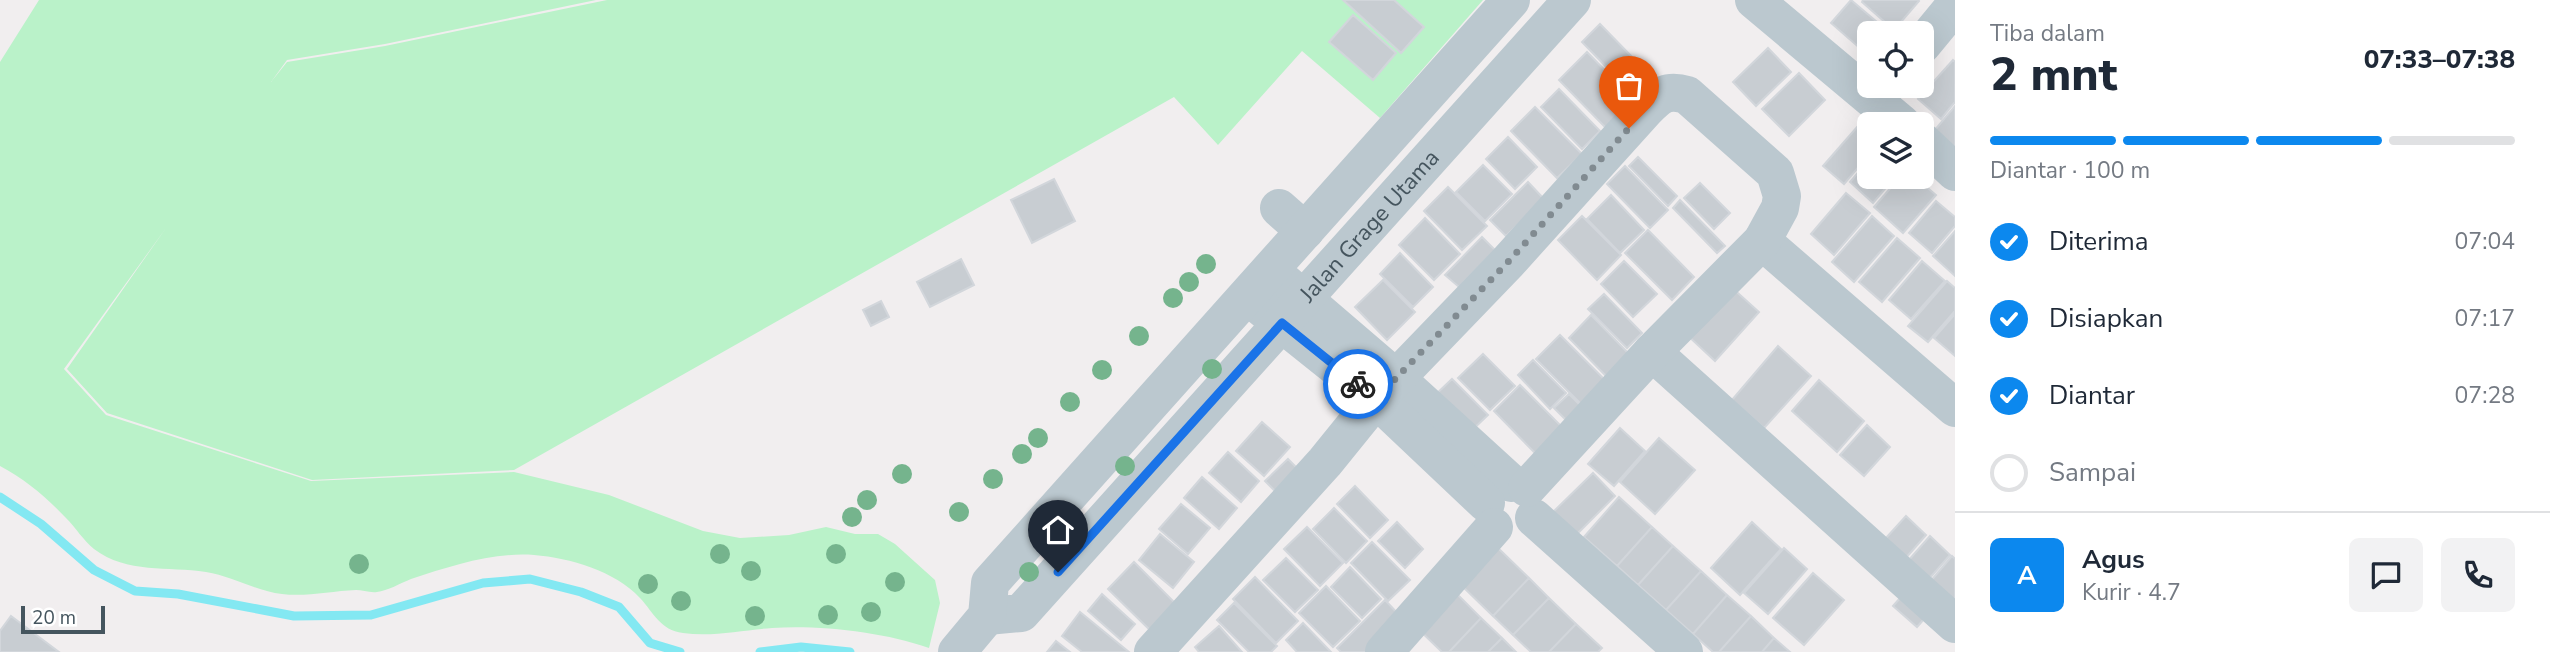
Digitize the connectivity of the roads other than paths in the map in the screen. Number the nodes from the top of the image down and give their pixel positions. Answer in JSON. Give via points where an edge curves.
{"nodes":[{"id":1,"x":1511,"y":0,"type":"edge"},
{"id":2,"x":1572,"y":0,"type":"edge"},
{"id":3,"x":1754,"y":0,"type":"edge"},
{"id":4,"x":1955,"y":5,"type":"edge"},
{"id":5,"x":1934,"y":30,"type":"edge"},
{"id":6,"x":1888,"y":103,"type":"edge"},
{"id":7,"x":1934,"y":152,"type":"edge"},
{"id":8,"x":1955,"y":172,"type":"edge"},
{"id":9,"x":1762,"y":241,"type":"junction"},
{"id":10,"x":1259,"y":283,"type":"junction"},
{"id":11,"x":1293,"y":311,"type":"junction"},
{"id":12,"x":1652,"y":352,"type":"junction"},
{"id":13,"x":1387,"y":389,"type":"junction"},
{"id":14,"x":1955,"y":408,"type":"edge"},
{"id":15,"x":1512,"y":509,"type":"junction"},
{"id":16,"x":987,"y":616,"type":"junction"},
{"id":17,"x":1955,"y":624,"type":"edge"},
{"id":18,"x":1955,"y":642,"type":"edge"},
{"id":19,"x":1395,"y":648,"type":"edge"},
{"id":20,"x":957,"y":652,"type":"edge"},
{"id":21,"x":1153,"y":652,"type":"edge"},
{"id":22,"x":1643,"y":652,"type":"edge"},
{"id":23,"x":1684,"y":652,"type":"edge"},
{"id":24,"x":1941,"y":652,"type":"edge"}],
"edges":[{"from":1,"to":10,"type":"street","name":"Jalan Grage Utama","via":[[1292,220]]},
{"from":2,"to":11,"type":"street","name":"Jalan Grage Utama"},
{"from":3,"to":6,"type":"street"},
{"from":4,"to":5,"type":"street"},
{"from":7,"to":8,"type":"street"},
{"from":9,"to":12,"type":"street"},
{"from":9,"to":13,"type":"street","via":[[1780,208],[1782,196],[1775,173],[1687,95],[1661,94]]},
{"from":9,"to":14,"type":"street"},
{"from":10,"to":11,"type":"street"},
{"from":10,"to":16,"type":"street","name":"Jalan Grage Utama","via":[[989,583]]},
{"from":11,"to":13,"type":"street"},
{"from":11,"to":16,"type":"street","name":"Jalan Grage Utama","via":[[1021,613]]},
{"from":12,"to":15,"type":"street"},
{"from":12,"to":17,"type":"street"},
{"from":13,"to":15,"type":"street"},
{"from":13,"to":21,"type":"street"},
{"from":15,"to":19,"type":"street"},
{"from":15,"to":22,"type":"street"},
{"from":15,"to":23,"type":"street"},
{"from":16,"to":20,"type":"street"},
{"from":18,"to":24,"type":"street"}]}
